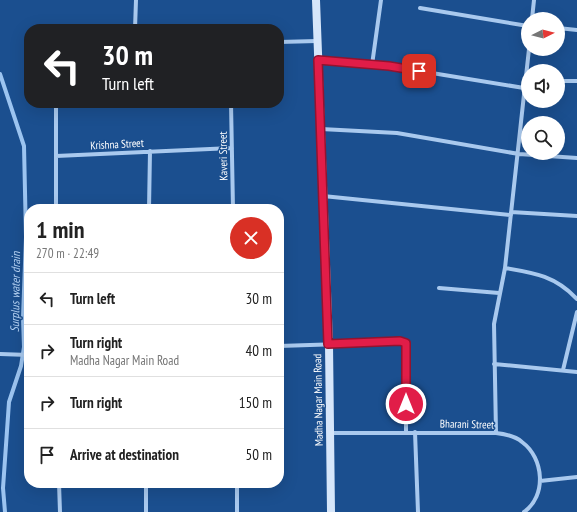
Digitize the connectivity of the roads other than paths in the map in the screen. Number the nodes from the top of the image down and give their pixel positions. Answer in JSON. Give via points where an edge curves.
{"nodes":[{"id":1,"x":136,"y":0,"type":"edge"},
{"id":2,"x":316,"y":0,"type":"edge"},
{"id":3,"x":381,"y":0,"type":"edge"},
{"id":4,"x":534,"y":0,"type":"edge"},
{"id":5,"x":420,"y":8,"type":"dead end"},
{"id":6,"x":533,"y":12,"type":"edge"},
{"id":7,"x":135,"y":24,"type":"edge"},
{"id":8,"x":521,"y":25,"type":"edge"},
{"id":9,"x":565,"y":29,"type":"edge"},
{"id":10,"x":577,"y":30,"type":"edge"},
{"id":11,"x":317,"y":41,"type":"junction"},
{"id":12,"x":284,"y":42,"type":"edge"},
{"id":13,"x":318,"y":60,"type":"junction"},
{"id":14,"x":372,"y":65,"type":"junction"},
{"id":15,"x":565,"y":81,"type":"edge"},
{"id":16,"x":577,"y":81,"type":"edge"},
{"id":17,"x":521,"y":88,"type":"edge"},
{"id":18,"x":56,"y":108,"type":"edge"},
{"id":19,"x":231,"y":108,"type":"edge"},
{"id":20,"x":522,"y":108,"type":"edge"},
{"id":21,"x":320,"y":129,"type":"junction"},
{"id":22,"x":232,"y":148,"type":"junction"},
{"id":23,"x":150,"y":151,"type":"junction"},
{"id":24,"x":519,"y":154,"type":"junction"},
{"id":25,"x":56,"y":156,"type":"junction"},
{"id":26,"x":577,"y":158,"type":"edge"},
{"id":27,"x":323,"y":196,"type":"junction"},
{"id":28,"x":56,"y":204,"type":"edge"},
{"id":29,"x":150,"y":204,"type":"edge"},
{"id":30,"x":233,"y":204,"type":"edge"},
{"id":31,"x":511,"y":213,"type":"junction"},
{"id":32,"x":577,"y":216,"type":"edge"},
{"id":33,"x":505,"y":268,"type":"junction"},
{"id":34,"x":439,"y":288,"type":"dead end"},
{"id":35,"x":499,"y":293,"type":"junction"},
{"id":36,"x":577,"y":298,"type":"edge"},
{"id":37,"x":577,"y":312,"type":"edge"},
{"id":38,"x":328,"y":344,"type":"junction"},
{"id":39,"x":284,"y":346,"type":"edge"},
{"id":40,"x":0,"y":354,"type":"edge"},
{"id":41,"x":24,"y":354,"type":"edge"},
{"id":42,"x":494,"y":364,"type":"junction"},
{"id":43,"x":563,"y":370,"type":"junction"},
{"id":44,"x":577,"y":372,"type":"edge"},
{"id":45,"x":415,"y":432,"type":"junction"},
{"id":46,"x":330,"y":433,"type":"junction"},
{"id":47,"x":406,"y":433,"type":"junction"},
{"id":48,"x":496,"y":433,"type":"junction"},
{"id":49,"x":577,"y":477,"type":"edge"},
{"id":50,"x":540,"y":482,"type":"junction"},
{"id":51,"x":59,"y":488,"type":"edge"},
{"id":52,"x":146,"y":488,"type":"edge"},
{"id":53,"x":237,"y":488,"type":"edge"},
{"id":54,"x":60,"y":512,"type":"edge"},
{"id":55,"x":146,"y":512,"type":"edge"},
{"id":56,"x":237,"y":512,"type":"edge"},
{"id":57,"x":331,"y":512,"type":"edge"},
{"id":58,"x":418,"y":512,"type":"edge"},
{"id":59,"x":524,"y":512,"type":"edge"}],
"edges":[{"from":1,"to":7,"type":"street"},
{"from":2,"to":11,"type":"street","name":"Madha Nagar Main Road"},
{"from":3,"to":14,"type":"street"},
{"from":4,"to":6,"type":"street"},
{"from":5,"to":8,"type":"street"},
{"from":9,"to":10,"type":"street"},
{"from":11,"to":12,"type":"street"},
{"from":11,"to":13,"type":"street","name":"Madha Nagar Main Road"},
{"from":13,"to":14,"type":"street"},
{"from":13,"to":21,"type":"street","name":"Madha Nagar Main Road"},
{"from":14,"to":17,"type":"street"},
{"from":15,"to":16,"type":"street"},
{"from":18,"to":25,"type":"street"},
{"from":19,"to":22,"type":"street","name":"Kaveri Street"},
{"from":20,"to":24,"type":"street"},
{"from":21,"to":24,"type":"street","via":[[397,133]]},
{"from":21,"to":27,"type":"street","name":"Madha Nagar Main Road"},
{"from":22,"to":23,"type":"street","name":"Krishna Street"},
{"from":22,"to":30,"type":"street","name":"Kaveri Street"},
{"from":23,"to":25,"type":"street","name":"Krishna Street"},
{"from":23,"to":29,"type":"street"},
{"from":24,"to":26,"type":"street"},
{"from":24,"to":31,"type":"street"},
{"from":25,"to":28,"type":"street"},
{"from":27,"to":31,"type":"street"},
{"from":27,"to":38,"type":"street","name":"Madha Nagar Main Road"},
{"from":31,"to":32,"type":"street"},
{"from":31,"to":33,"type":"street"},
{"from":33,"to":35,"type":"street"},
{"from":33,"to":36,"type":"street","via":[[534,272],[560,283]]},
{"from":34,"to":35,"type":"street"},
{"from":35,"to":42,"type":"street","via":[[494,324]]},
{"from":37,"to":43,"type":"street"},
{"from":38,"to":39,"type":"street"},
{"from":38,"to":46,"type":"street","name":"Madha Nagar Main Road"},
{"from":38,"to":47,"type":"street","via":[[400,341],[406,343]]},
{"from":40,"to":41,"type":"street"},
{"from":42,"to":43,"type":"street"},
{"from":42,"to":48,"type":"street"},
{"from":43,"to":44,"type":"street"},
{"from":45,"to":47,"type":"street","name":"Bharani Street"},
{"from":45,"to":48,"type":"street","name":"Bharani Street"},
{"from":45,"to":58,"type":"street"},
{"from":46,"to":47,"type":"street","name":"Bharani Street"},
{"from":46,"to":57,"type":"street","name":"Madha Nagar Main Road"},
{"from":48,"to":50,"type":"street","name":"Bharani Street","via":[[509,435],[523,442],[534,455],[539,468]]},
{"from":49,"to":50,"type":"street"},
{"from":50,"to":59,"type":"street","via":[[534,504]]},
{"from":51,"to":54,"type":"street"},
{"from":52,"to":55,"type":"street"},
{"from":53,"to":56,"type":"street"}]}
